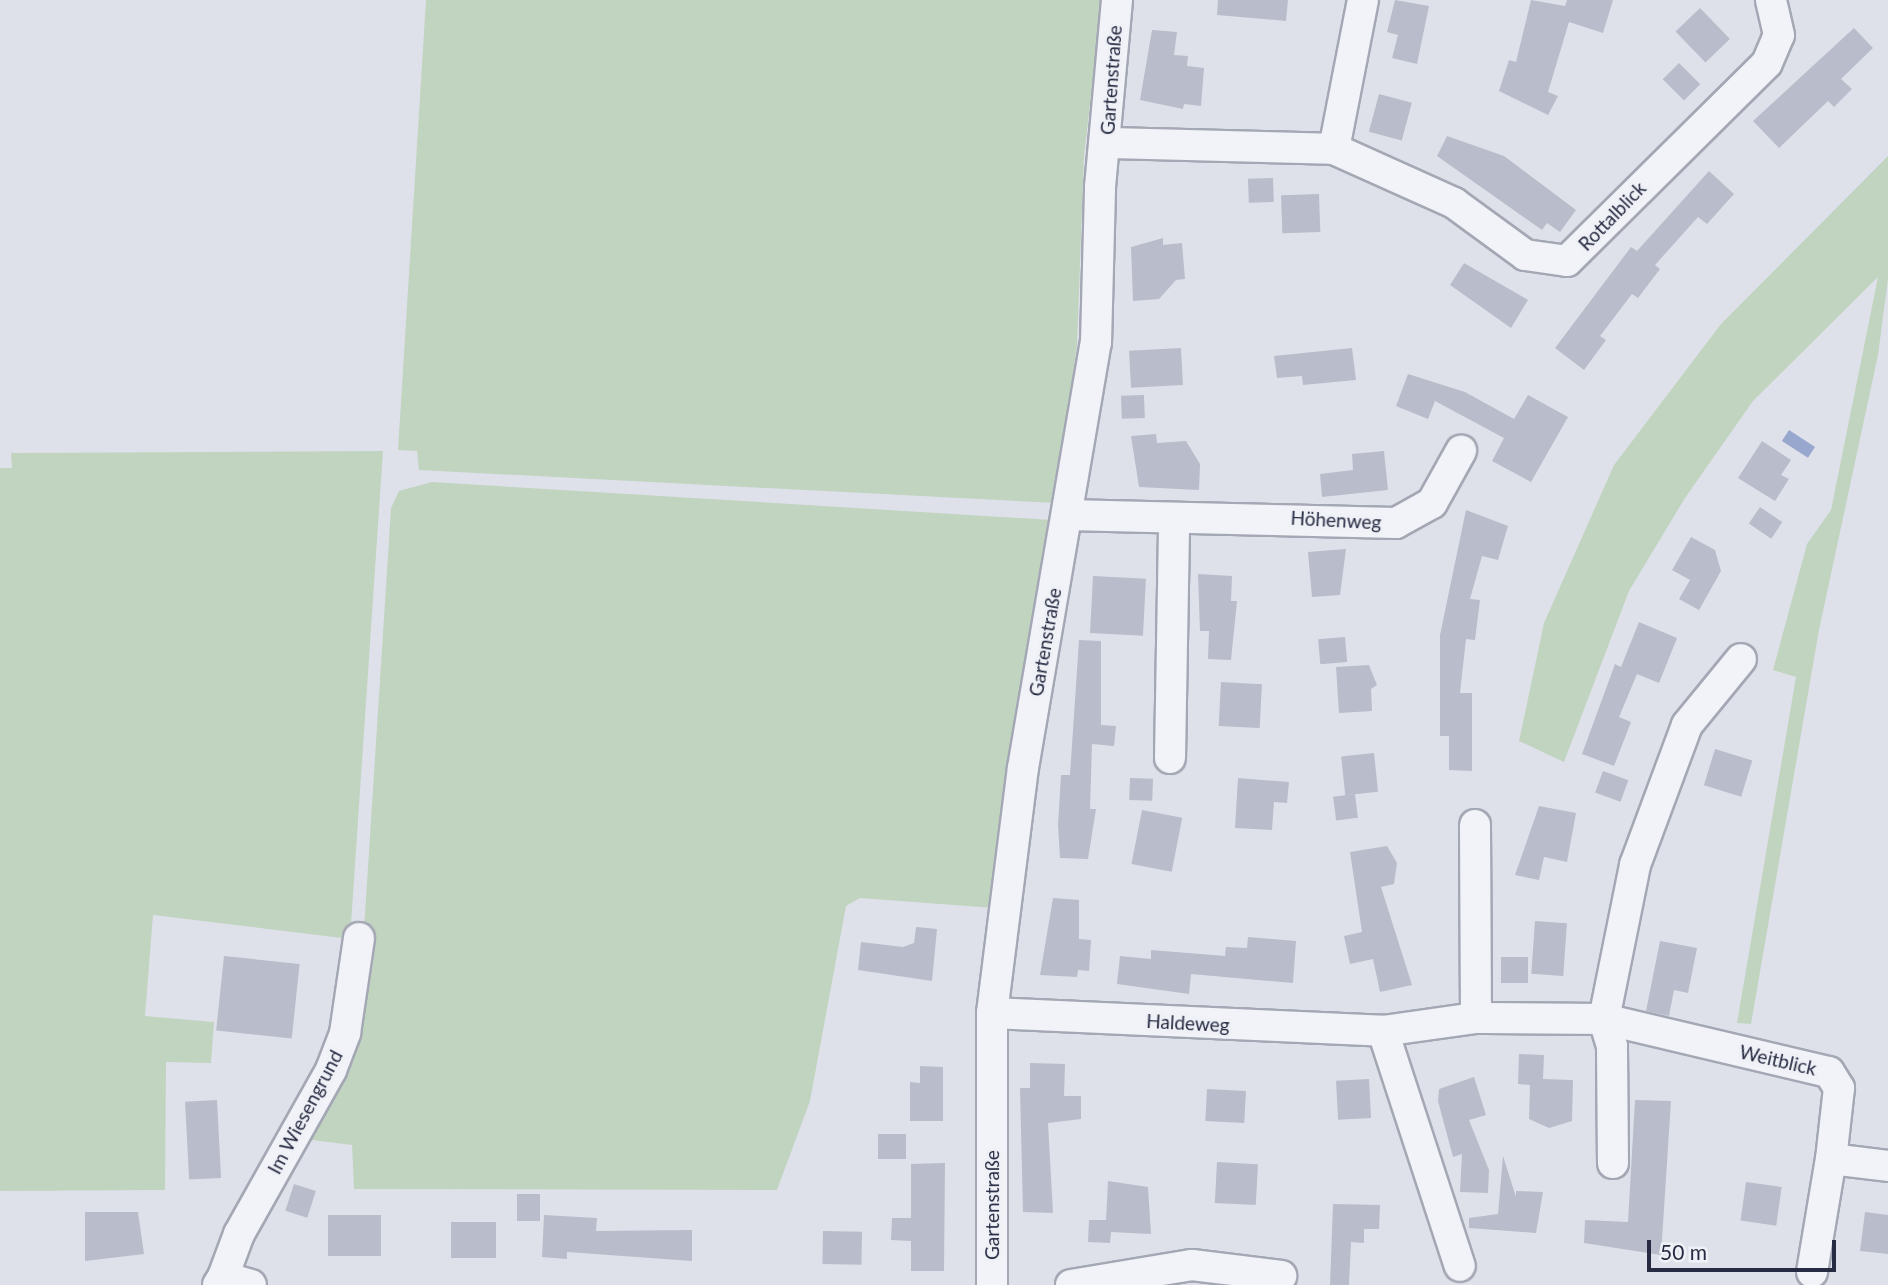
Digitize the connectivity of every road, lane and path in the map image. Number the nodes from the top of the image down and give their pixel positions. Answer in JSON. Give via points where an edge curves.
{"nodes":[{"id":1,"x":1117,"y":0,"type":"edge"},
{"id":2,"x":1363,"y":0,"type":"edge"},
{"id":3,"x":1772,"y":0,"type":"edge"},
{"id":4,"x":1107,"y":143,"type":"junction"},
{"id":5,"x":1334,"y":149,"type":"junction"},
{"id":6,"x":1461,"y":451,"type":"dead end"},
{"id":7,"x":1067,"y":515,"type":"junction"},
{"id":8,"x":1174,"y":519,"type":"junction"},
{"id":9,"x":1741,"y":659,"type":"dead end"},
{"id":10,"x":1170,"y":758,"type":"dead end"},
{"id":11,"x":1475,"y":825,"type":"dead end"},
{"id":12,"x":359,"y":938,"type":"dead end"},
{"id":13,"x":992,"y":1013,"type":"junction"},
{"id":14,"x":1476,"y":1018,"type":"junction"},
{"id":15,"x":1604,"y":1019,"type":"junction"},
{"id":16,"x":1384,"y":1031,"type":"junction"},
{"id":17,"x":1721,"y":1047,"type":"joint"},
{"id":18,"x":1831,"y":1159,"type":"junction"},
{"id":19,"x":1613,"y":1163,"type":"dead end"},
{"id":20,"x":1888,"y":1166,"type":"edge"},
{"id":21,"x":1460,"y":1266,"type":"dead end"},
{"id":22,"x":1812,"y":1272,"type":"dead end"},
{"id":23,"x":1282,"y":1276,"type":"dead end"},
{"id":24,"x":220,"y":1281,"type":"edge"},
{"id":25,"x":251,"y":1285,"type":"edge"},
{"id":26,"x":992,"y":1285,"type":"edge"},
{"id":27,"x":1071,"y":1285,"type":"edge"}],
"edges":[{"from":1,"to":4,"type":"street","name":"Gartenstraße"},
{"from":2,"to":5,"type":"street"},
{"from":3,"to":5,"type":"street","name":"Rottalblick","via":[[1779,35],[1767,62],[1567,261],[1525,255],[1444,198]]},
{"from":4,"to":5,"type":"street","name":"Rottalblick"},
{"from":4,"to":7,"type":"street","name":"Gartenstraße","via":[[1096,343]]},
{"from":6,"to":8,"type":"street","name":"Höhenweg","via":[[1437,498],[1396,523]]},
{"from":7,"to":8,"type":"street","name":"Höhenweg"},
{"from":7,"to":13,"type":"street","name":"Gartenstraße","via":[[1023,768]]},
{"from":8,"to":10,"type":"street"},
{"from":9,"to":15,"type":"street","via":[[1687,725],[1657,791],[1635,865]]},
{"from":11,"to":14,"type":"street"},
{"from":12,"to":24,"type":"street","name":"Im Wiesengrund","via":[[345,1033],[331,1070],[239,1234]]},
{"from":13,"to":16,"type":"street","name":"Haldeweg"},
{"from":13,"to":26,"type":"street","name":"Gartenstraße"},
{"from":14,"to":15,"type":"street","name":"Haldeweg"},
{"from":14,"to":16,"type":"street","name":"Haldeweg"},
{"from":15,"to":17,"type":"street","name":"Haldeweg"},
{"from":15,"to":19,"type":"street","via":[[1612,1046]]},
{"from":16,"to":21,"type":"street"},
{"from":17,"to":18,"type":"street","name":"Weitblick","via":[[1829,1072],[1839,1088]]},
{"from":18,"to":20,"type":"street"},
{"from":18,"to":22,"type":"street","name":"Weitblick"},
{"from":23,"to":27,"type":"street","via":[[1192,1265]]},
{"from":24,"to":25,"type":"street","name":"Im Wiesengrund"}]}
